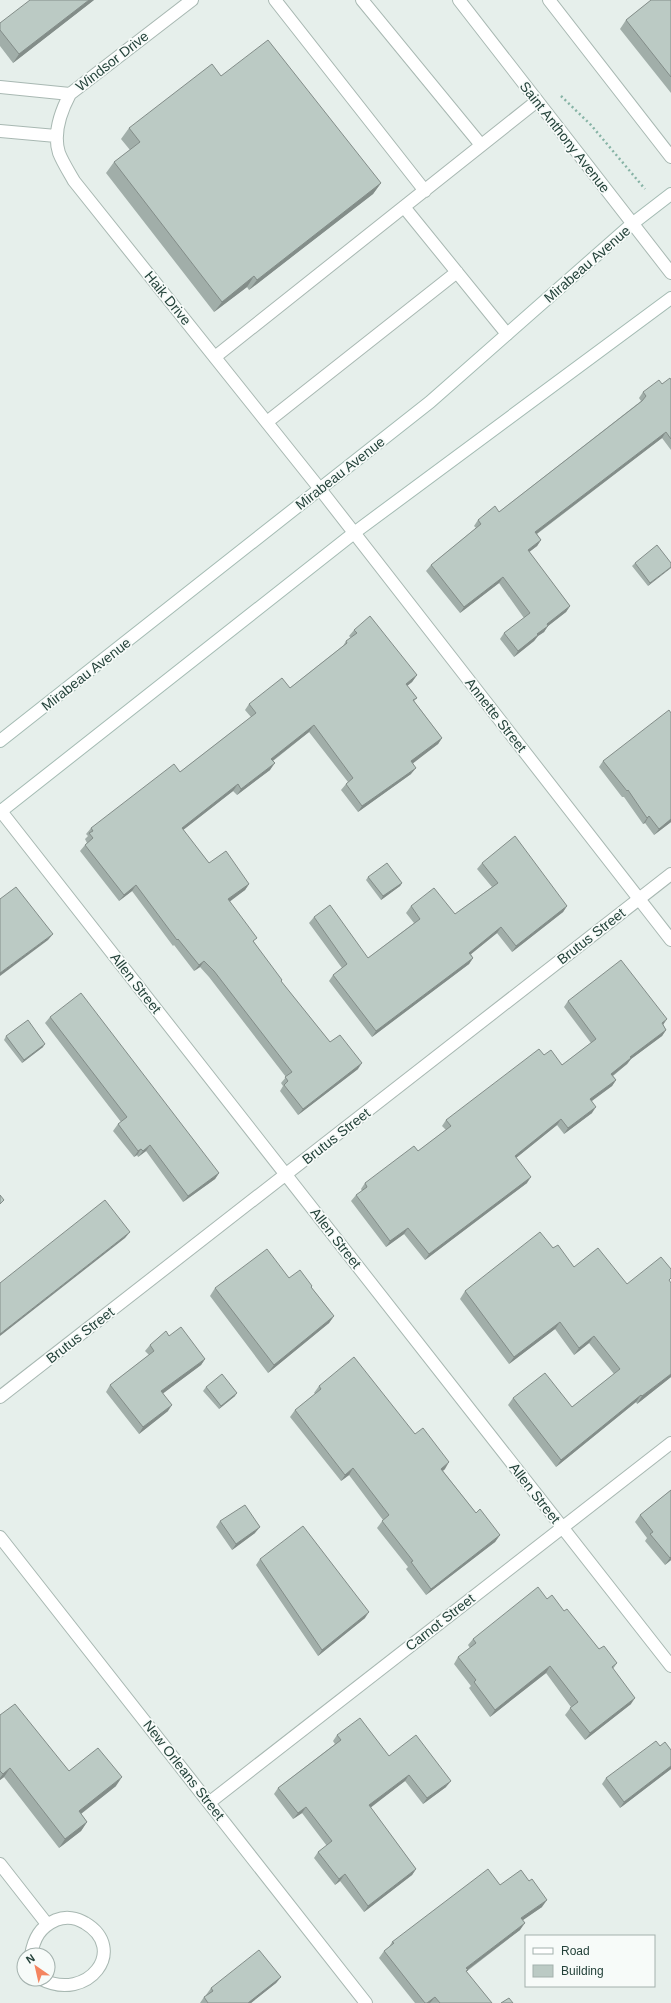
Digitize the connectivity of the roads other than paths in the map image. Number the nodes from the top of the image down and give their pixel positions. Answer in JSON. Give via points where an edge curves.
{"nodes":[{"id":1,"x":192,"y":0,"type":"edge"},
{"id":2,"x":275,"y":0,"type":"edge"},
{"id":3,"x":362,"y":0,"type":"edge"},
{"id":4,"x":459,"y":0,"type":"edge"},
{"id":5,"x":549,"y":0,"type":"edge"},
{"id":6,"x":0,"y":87,"type":"edge"},
{"id":7,"x":70,"y":94,"type":"junction"},
{"id":8,"x":537,"y":101,"type":"junction"},
{"id":9,"x":0,"y":132,"type":"edge"},
{"id":10,"x":56,"y":136,"type":"junction"},
{"id":11,"x":482,"y":145,"type":"junction"},
{"id":12,"x":671,"y":157,"type":"edge"},
{"id":13,"x":425,"y":191,"type":"junction"},
{"id":14,"x":671,"y":194,"type":"edge"},
{"id":15,"x":404,"y":207,"type":"junction"},
{"id":16,"x":632,"y":224,"type":"junction"},
{"id":17,"x":457,"y":272,"type":"junction"},
{"id":18,"x":671,"y":273,"type":"edge"},
{"id":19,"x":671,"y":298,"type":"edge"},
{"id":20,"x":507,"y":334,"type":"junction"},
{"id":21,"x":215,"y":357,"type":"junction"},
{"id":22,"x":267,"y":422,"type":"junction"},
{"id":23,"x":320,"y":489,"type":"junction"},
{"id":24,"x":354,"y":533,"type":"junction"},
{"id":25,"x":0,"y":741,"type":"edge"},
{"id":26,"x":0,"y":811,"type":"edge"},
{"id":27,"x":671,"y":874,"type":"edge"},
{"id":28,"x":639,"y":899,"type":"junction"},
{"id":29,"x":671,"y":940,"type":"edge"},
{"id":30,"x":286,"y":1174,"type":"junction"},
{"id":31,"x":0,"y":1397,"type":"edge"},
{"id":32,"x":671,"y":1443,"type":"edge"},
{"id":33,"x":562,"y":1527,"type":"junction"},
{"id":34,"x":0,"y":1537,"type":"edge"},
{"id":35,"x":671,"y":1666,"type":"edge"},
{"id":36,"x":210,"y":1802,"type":"junction"},
{"id":37,"x":0,"y":1864,"type":"edge"},
{"id":38,"x":47,"y":1924,"type":"junction"},
{"id":39,"x":32,"y":1947,"type":"edge"},
{"id":40,"x":53,"y":1987,"type":"edge"},
{"id":41,"x":366,"y":2003,"type":"edge"}],
"edges":[{"from":1,"to":7,"type":"street","name":"Windsor Drive"},
{"from":2,"to":13,"type":"street"},
{"from":3,"to":11,"type":"street"},
{"from":4,"to":8,"type":"street","name":"Saint Anthony Avenue"},
{"from":5,"to":12,"type":"street"},
{"from":6,"to":7,"type":"street","name":"Windsor Drive"},
{"from":7,"to":10,"type":"street","name":"Haik Drive","via":[[63,107]]},
{"from":8,"to":11,"type":"street"},
{"from":8,"to":16,"type":"street","name":"Saint Anthony Avenue"},
{"from":9,"to":10,"type":"street"},
{"from":10,"to":21,"type":"street","name":"Haik Drive","via":[[59,154],[74,181]]},
{"from":11,"to":13,"type":"street"},
{"from":13,"to":15,"type":"street"},
{"from":14,"to":16,"type":"street","name":"Mirabeau Avenue"},
{"from":15,"to":17,"type":"street"},
{"from":15,"to":21,"type":"street"},
{"from":16,"to":18,"type":"street","name":"Saint Anthony Avenue"},
{"from":16,"to":20,"type":"street","name":"Mirabeau Avenue"},
{"from":17,"to":20,"type":"street"},
{"from":17,"to":22,"type":"street"},
{"from":19,"to":24,"type":"street"},
{"from":20,"to":23,"type":"street","name":"Mirabeau Avenue","via":[[430,402]]},
{"from":21,"to":22,"type":"street","name":"Haik Drive"},
{"from":22,"to":23,"type":"street","name":"Haik Drive"},
{"from":23,"to":24,"type":"street","name":"Annette Street"},
{"from":23,"to":25,"type":"street","name":"Mirabeau Avenue"},
{"from":24,"to":26,"type":"street"},
{"from":24,"to":28,"type":"street","name":"Annette Street"},
{"from":26,"to":30,"type":"street","name":"Allen Street"},
{"from":27,"to":28,"type":"street","name":"Brutus Street"},
{"from":28,"to":29,"type":"street","name":"Annette Street"},
{"from":28,"to":30,"type":"street","name":"Brutus Street"},
{"from":30,"to":31,"type":"street","name":"Brutus Street"},
{"from":30,"to":33,"type":"street","name":"Allen Street"},
{"from":32,"to":33,"type":"street","name":"Carnot Street"},
{"from":33,"to":35,"type":"street","name":"Allen Street"},
{"from":33,"to":36,"type":"street","name":"Carnot Street"},
{"from":34,"to":36,"type":"street","name":"New Orleans Street"},
{"from":36,"to":41,"type":"street","name":"New Orleans Street"},
{"from":37,"to":38,"type":"street"},
{"from":38,"to":39,"type":"street","via":[[39,1932]]},
{"from":38,"to":40,"type":"street","via":[[58,1919],[70,1918],[81,1921],[99,1935],[103,1946],[104,1958],[101,1969],[86,1986],[74,1990]]}]}
